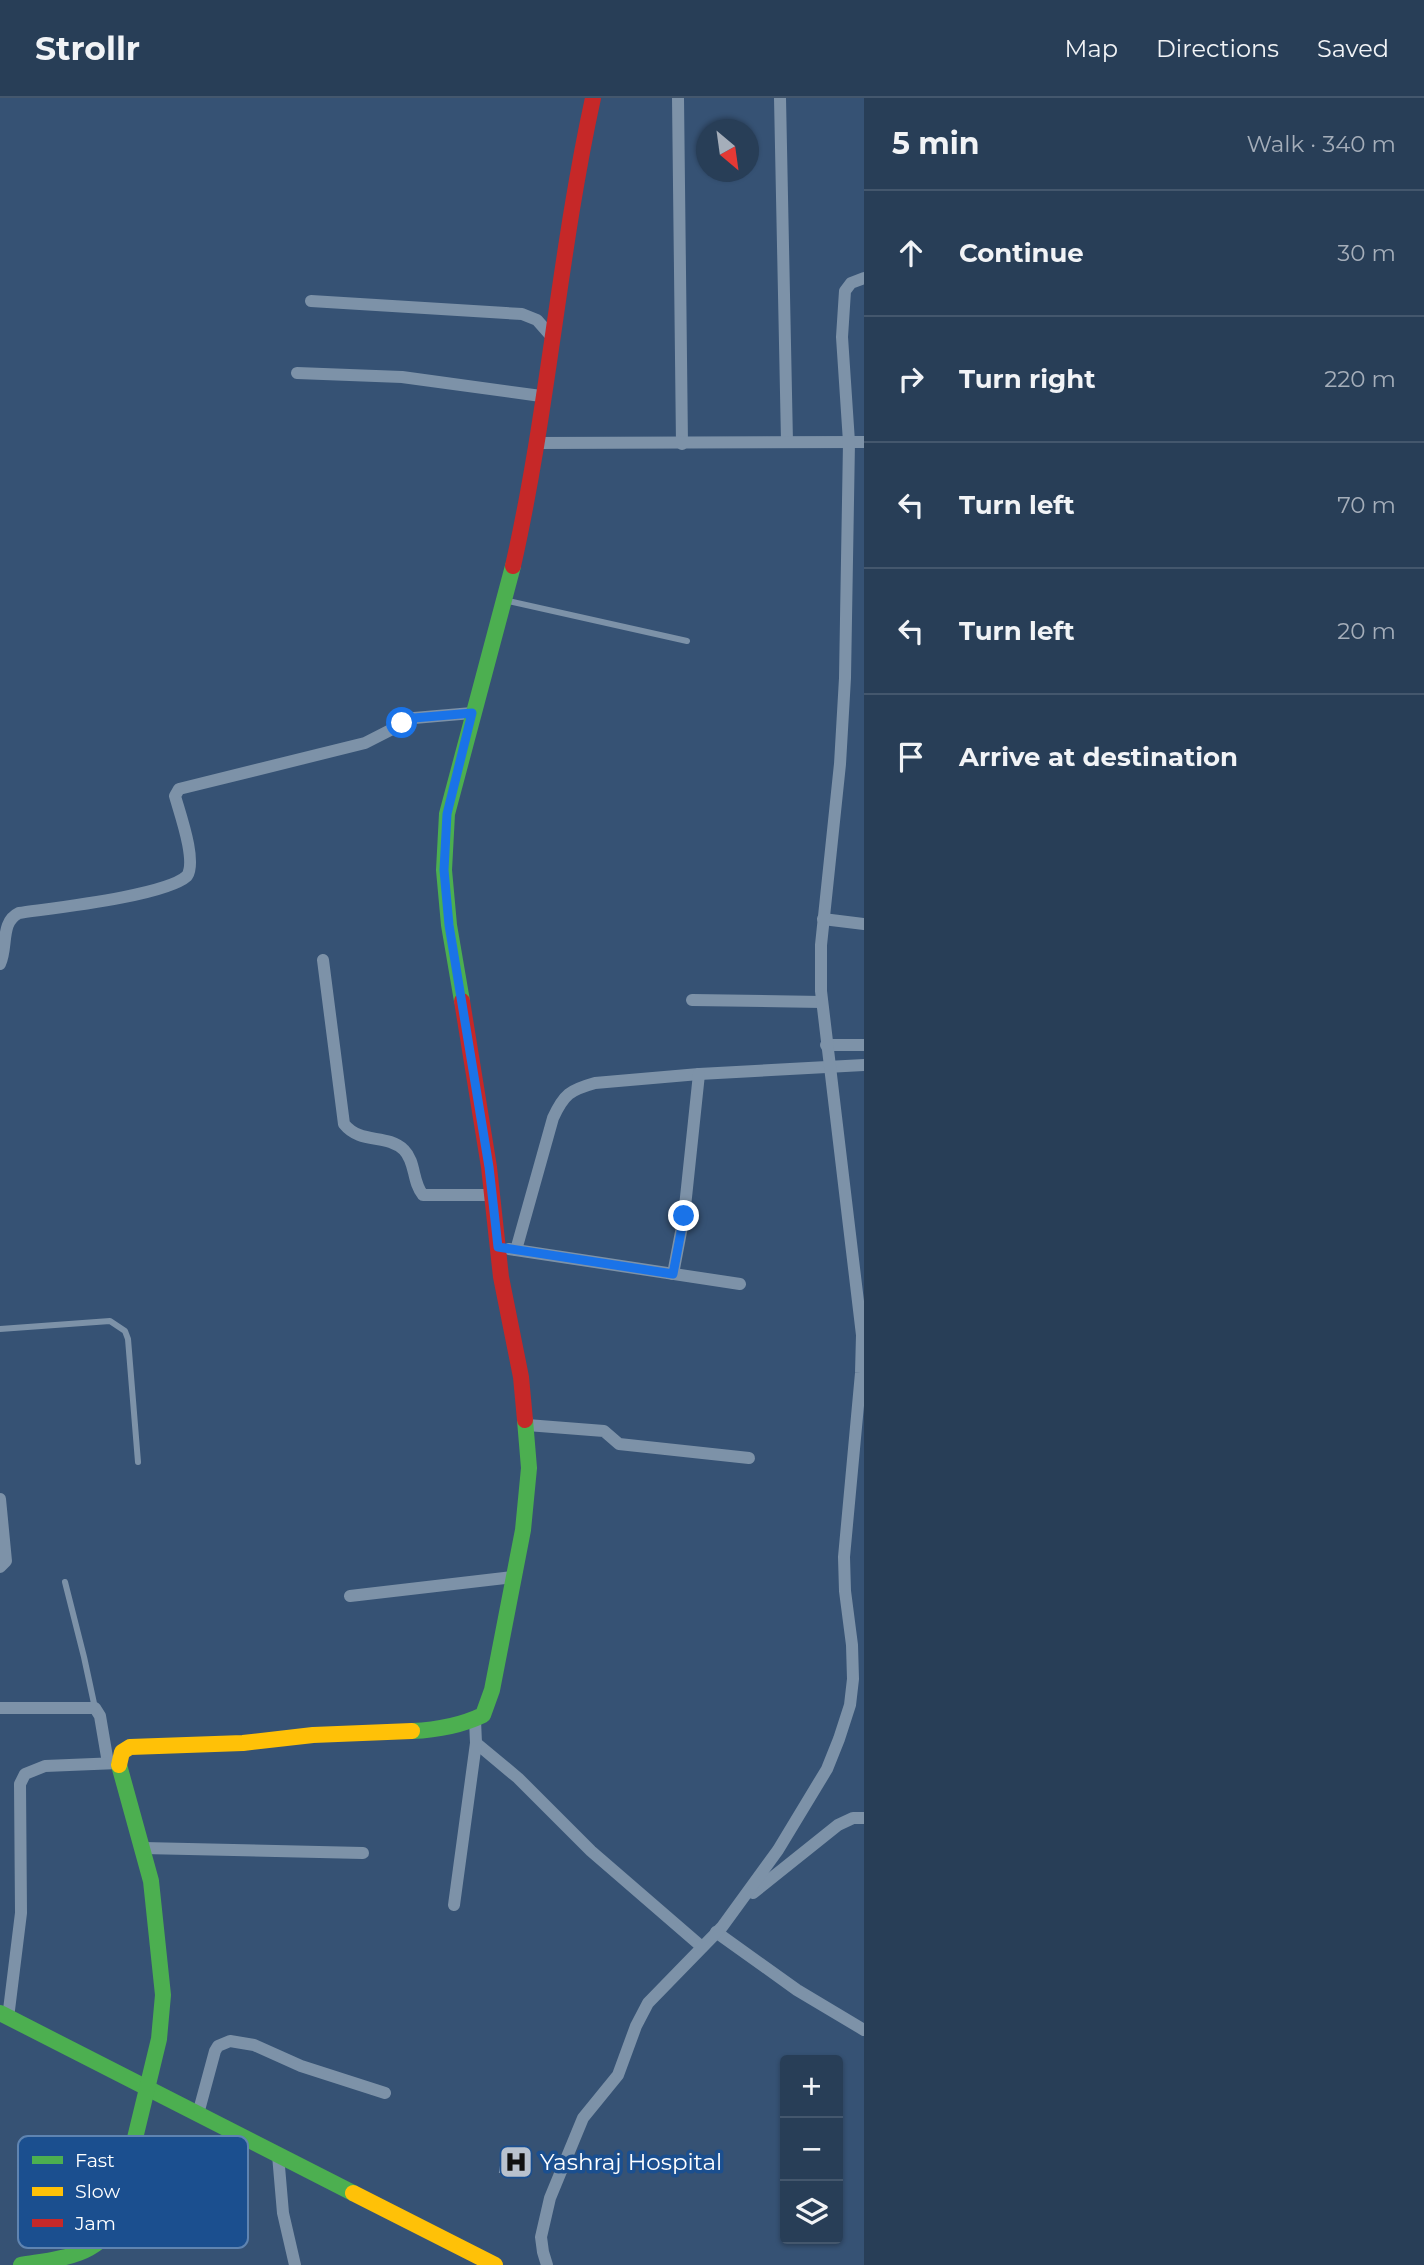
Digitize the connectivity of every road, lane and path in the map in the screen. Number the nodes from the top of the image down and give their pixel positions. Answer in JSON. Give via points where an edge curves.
{"nodes":[{"id":1,"x":593,"y":98,"type":"edge"},
{"id":2,"x":678,"y":98,"type":"edge"},
{"id":3,"x":780,"y":98,"type":"edge"},
{"id":4,"x":864,"y":278,"type":"edge"},
{"id":5,"x":311,"y":301,"type":"dead end"},
{"id":6,"x":552,"y":337,"type":"junction"},
{"id":7,"x":297,"y":373,"type":"dead end"},
{"id":8,"x":541,"y":396,"type":"junction"},
{"id":9,"x":787,"y":442,"type":"junction"},
{"id":10,"x":849,"y":442,"type":"junction"},
{"id":11,"x":864,"y":442,"type":"edge"},
{"id":12,"x":535,"y":443,"type":"junction"},
{"id":13,"x":682,"y":444,"type":"junction"},
{"id":14,"x":504,"y":600,"type":"junction"},
{"id":15,"x":687,"y":641,"type":"dead end"},
{"id":16,"x":472,"y":713,"type":"junction"},
{"id":17,"x":823,"y":919,"type":"junction"},
{"id":18,"x":864,"y":924,"type":"edge"},
{"id":19,"x":323,"y":960,"type":"dead end"},
{"id":20,"x":0,"y":964,"type":"edge"},
{"id":21,"x":692,"y":1000,"type":"dead end"},
{"id":22,"x":822,"y":1002,"type":"junction"},
{"id":23,"x":864,"y":1045,"type":"edge"},
{"id":24,"x":828,"y":1057,"type":"junction"},
{"id":25,"x":864,"y":1065,"type":"edge"},
{"id":26,"x":699,"y":1074,"type":"junction"},
{"id":27,"x":491,"y":1195,"type":"junction"},
{"id":28,"x":507,"y":1249,"type":"junction"},
{"id":29,"x":673,"y":1274,"type":"junction"},
{"id":30,"x":740,"y":1284,"type":"dead end"},
{"id":31,"x":0,"y":1329,"type":"edge"},
{"id":32,"x":863,"y":1373,"type":"edge"},
{"id":33,"x":527,"y":1425,"type":"junction"},
{"id":34,"x":749,"y":1458,"type":"dead end"},
{"id":35,"x":138,"y":1462,"type":"dead end"},
{"id":36,"x":858,"y":1469,"type":"edge"},
{"id":37,"x":0,"y":1499,"type":"edge"},
{"id":38,"x":0,"y":1567,"type":"edge"},
{"id":39,"x":513,"y":1577,"type":"junction"},
{"id":40,"x":65,"y":1582,"type":"dead end"},
{"id":41,"x":350,"y":1596,"type":"dead end"},
{"id":42,"x":850,"y":1627,"type":"junction"},
{"id":43,"x":864,"y":1627,"type":"edge"},
{"id":44,"x":859,"y":1679,"type":"edge"},
{"id":45,"x":1,"y":1708,"type":"edge"},
{"id":46,"x":94,"y":1708,"type":"junction"},
{"id":47,"x":475,"y":1720,"type":"junction"},
{"id":48,"x":476,"y":1743,"type":"junction"},
{"id":49,"x":113,"y":1763,"type":"junction"},
{"id":50,"x":864,"y":1818,"type":"edge"},
{"id":51,"x":143,"y":1848,"type":"junction"},
{"id":52,"x":363,"y":1853,"type":"dead end"},
{"id":53,"x":740,"y":1903,"type":"junction"},
{"id":54,"x":454,"y":1905,"type":"dead end"},
{"id":55,"x":716,"y":1932,"type":"junction"},
{"id":56,"x":702,"y":1947,"type":"junction"},
{"id":57,"x":4,"y":2015,"type":"edge"},
{"id":58,"x":864,"y":2030,"type":"edge"},
{"id":59,"x":147,"y":2088,"type":"junction"},
{"id":60,"x":385,"y":2093,"type":"dead end"},
{"id":61,"x":198,"y":2114,"type":"junction"},
{"id":62,"x":135,"y":2136,"type":"edge"},
{"id":63,"x":241,"y":2136,"type":"edge"},
{"id":64,"x":248,"y":2140,"type":"edge"},
{"id":65,"x":278,"y":2155,"type":"junction"},
{"id":66,"x":94,"y":2248,"type":"edge"},
{"id":67,"x":21,"y":2265,"type":"edge"},
{"id":68,"x":295,"y":2265,"type":"edge"},
{"id":69,"x":495,"y":2265,"type":"edge"},
{"id":70,"x":547,"y":2265,"type":"edge"}],
"edges":[{"from":1,"to":6,"type":"street"},
{"from":2,"to":13,"type":"street"},
{"from":3,"to":9,"type":"street"},
{"from":4,"to":10,"type":"street","via":[[845,291],[842,337]]},
{"from":5,"to":6,"type":"street","via":[[522,314],[537,320]]},
{"from":6,"to":8,"type":"street"},
{"from":7,"to":8,"type":"street","via":[[416,378]]},
{"from":8,"to":12,"type":"street"},
{"from":9,"to":10,"type":"street"},
{"from":9,"to":13,"type":"street"},
{"from":10,"to":11,"type":"street"},
{"from":10,"to":17,"type":"street","via":[[845,678]]},
{"from":12,"to":13,"type":"street"},
{"from":12,"to":14,"type":"street","via":[[526,507]]},
{"from":14,"to":15,"type":"lane"},
{"from":14,"to":16,"type":"street"},
{"from":16,"to":20,"type":"street","via":[[414,718],[365,743],[179,789],[175,796],[191,866],[187,876],[116,898],[19,913],[8,923]]},
{"from":16,"to":27,"type":"street","via":[[447,814],[444,870]]},
{"from":17,"to":18,"type":"street"},
{"from":17,"to":22,"type":"street"},
{"from":19,"to":27,"type":"street","via":[[345,1124],[352,1133],[402,1148],[423,1195]]},
{"from":21,"to":22,"type":"street"},
{"from":22,"to":24,"type":"street"},
{"from":23,"to":24,"type":"street"},
{"from":24,"to":25,"type":"street"},
{"from":24,"to":26,"type":"street"},
{"from":24,"to":32,"type":"street","via":[[859,1297]]},
{"from":26,"to":28,"type":"street","via":[[595,1083],[568,1093],[553,1118]]},
{"from":26,"to":29,"type":"street"},
{"from":27,"to":28,"type":"street"},
{"from":28,"to":29,"type":"street"},
{"from":28,"to":33,"type":"street","via":[[503,1283]]},
{"from":29,"to":30,"type":"street"},
{"from":31,"to":35,"type":"lane","via":[[110,1321],[125,1331]]},
{"from":32,"to":36,"type":"street"},
{"from":33,"to":34,"type":"street","via":[[604,1431],[620,1444]]},
{"from":33,"to":39,"type":"street","via":[[529,1492]]},
{"from":36,"to":42,"type":"street","via":[[844,1557]]},
{"from":37,"to":38,"type":"street","via":[[7,1551]]},
{"from":39,"to":41,"type":"street"},
{"from":39,"to":47,"type":"street","via":[[492,1690],[487,1708]]},
{"from":40,"to":46,"type":"lane"},
{"from":42,"to":43,"type":"street"},
{"from":42,"to":44,"type":"street"},
{"from":44,"to":53,"type":"street","via":[[827,1769]]},
{"from":45,"to":46,"type":"street"},
{"from":46,"to":49,"type":"street"},
{"from":47,"to":48,"type":"street"},
{"from":47,"to":49,"type":"street","via":[[405,1731],[130,1747]]},
{"from":48,"to":54,"type":"street"},
{"from":48,"to":56,"type":"street"},
{"from":49,"to":51,"type":"street"},
{"from":49,"to":57,"type":"street","via":[[45,1766],[24,1774],[20,1784],[22,1913]]},
{"from":50,"to":53,"type":"street","via":[[838,1825]]},
{"from":51,"to":52,"type":"street"},
{"from":51,"to":59,"type":"street","via":[[157,1922],[163,1995],[161,2028]]},
{"from":53,"to":55,"type":"street"},
{"from":55,"to":56,"type":"street"},
{"from":55,"to":58,"type":"street","via":[[797,1990]]},
{"from":56,"to":70,"type":"street","via":[[648,2003],[618,2075],[583,2119],[550,2198],[541,2244]]},
{"from":57,"to":59,"type":"street"},
{"from":59,"to":61,"type":"street"},
{"from":59,"to":62,"type":"street"},
{"from":60,"to":61,"type":"street","via":[[301,2066],[254,2045],[230,2041],[215,2051]]},
{"from":61,"to":63,"type":"street"},
{"from":64,"to":65,"type":"street"},
{"from":65,"to":68,"type":"street","via":[[283,2213]]},
{"from":65,"to":69,"type":"street"},
{"from":66,"to":67,"type":"street"}]}
